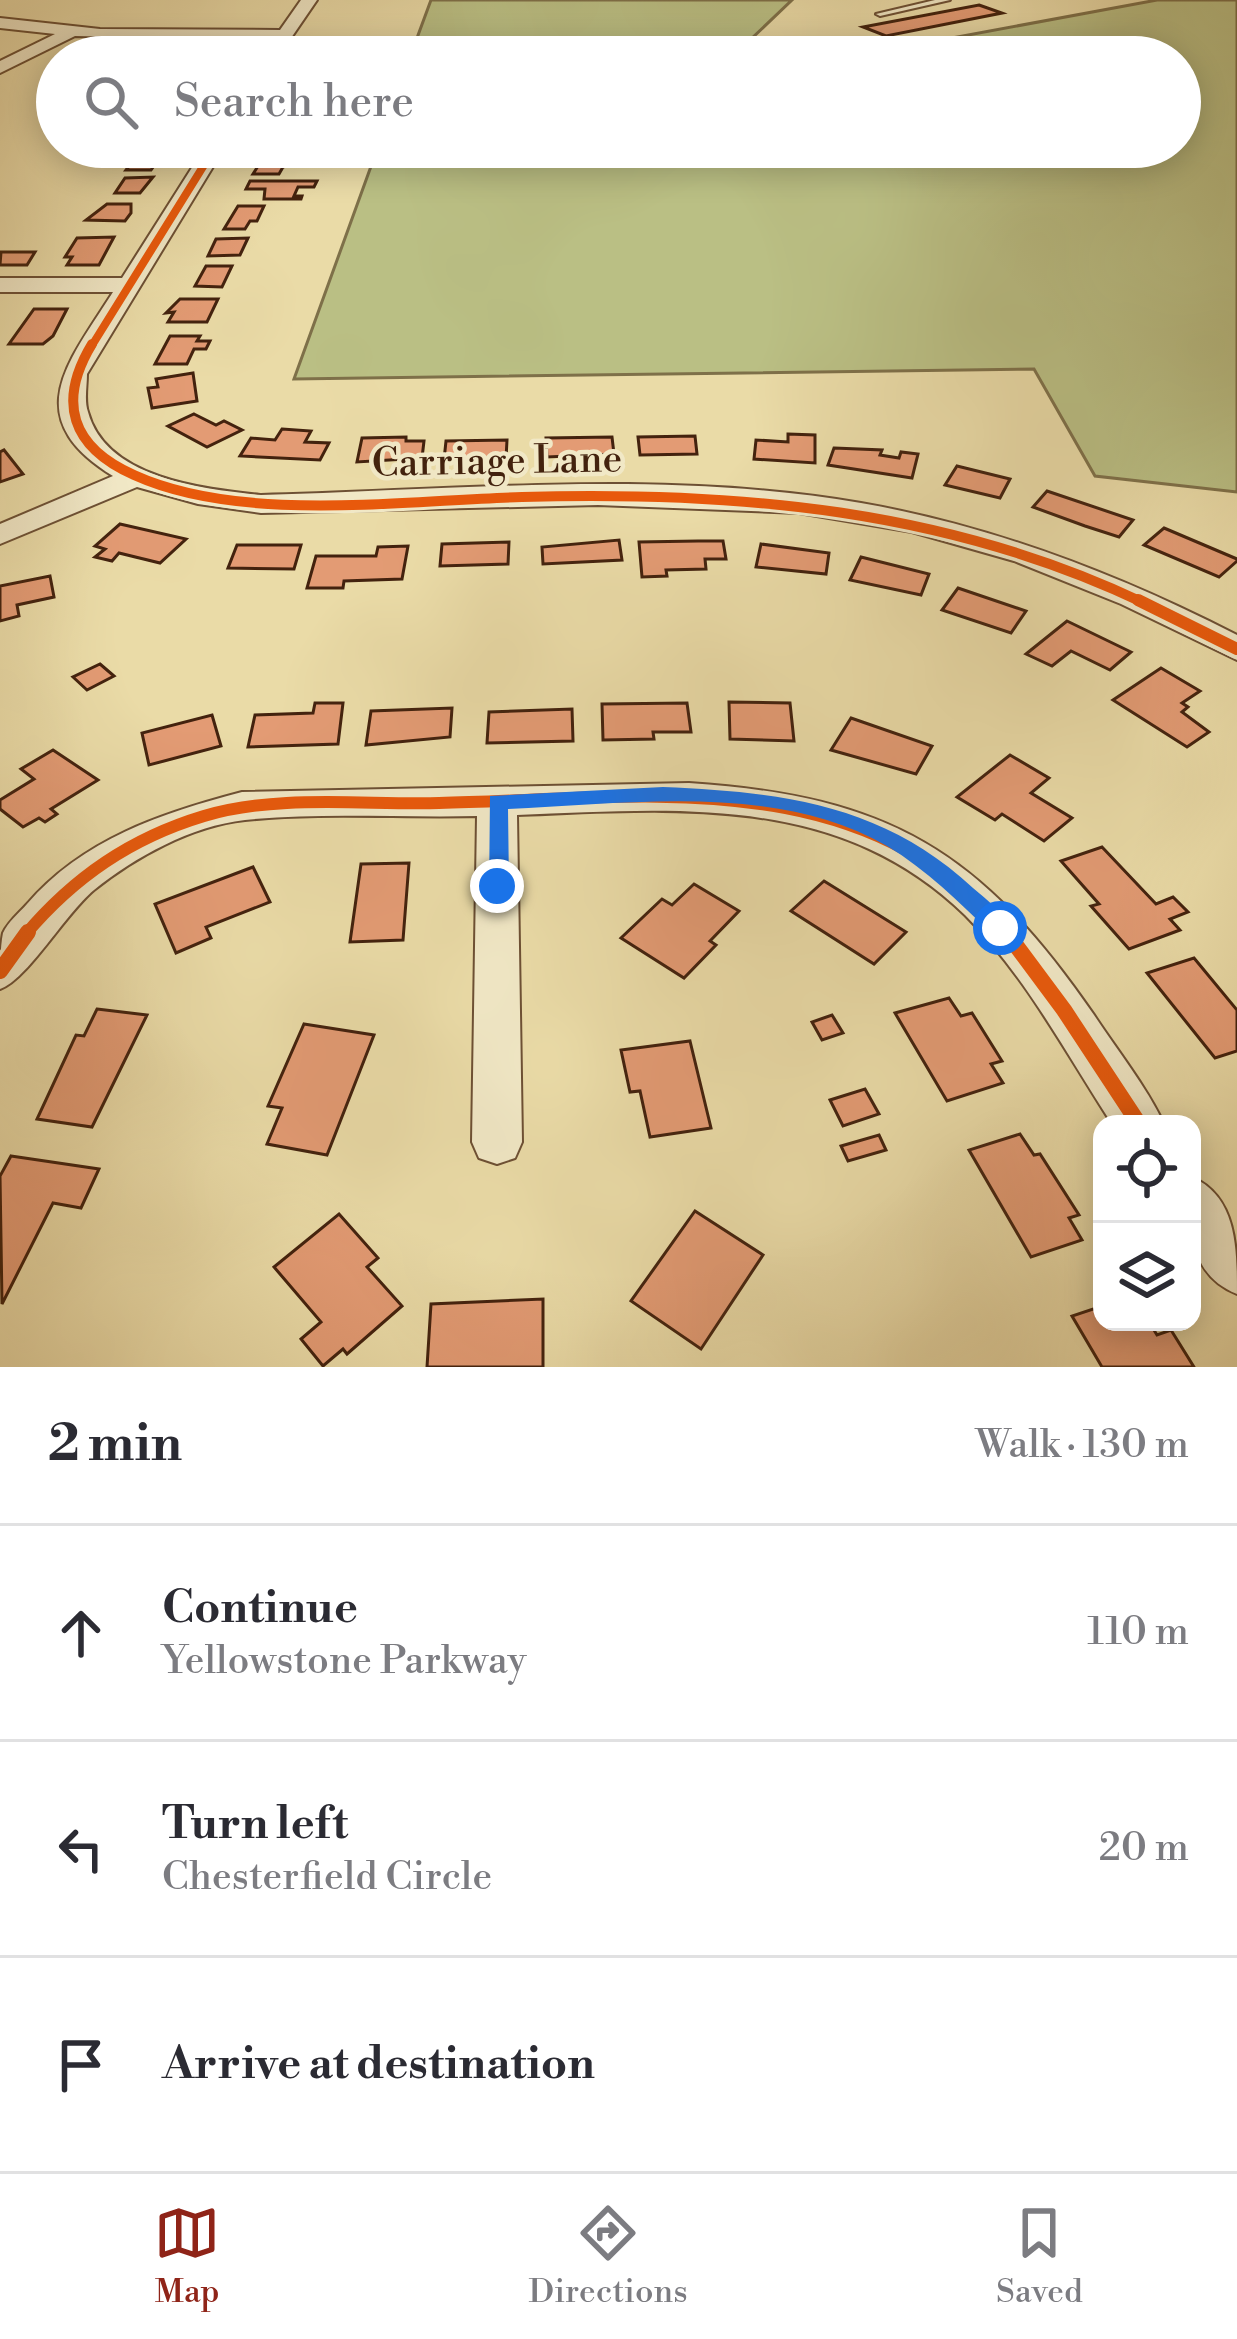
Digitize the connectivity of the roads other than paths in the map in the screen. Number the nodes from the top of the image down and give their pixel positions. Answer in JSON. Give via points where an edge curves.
{"nodes":[{"id":1,"x":309,"y":0,"type":"edge"},
{"id":2,"x":946,"y":0,"type":"edge"},
{"id":3,"x":26,"y":6,"type":"dead end"},
{"id":4,"x":880,"y":14,"type":"dead end"},
{"id":5,"x":0,"y":19,"type":"edge"},
{"id":6,"x":71,"y":32,"type":"junction"},
{"id":7,"x":284,"y":35,"type":"joint"},
{"id":8,"x":63,"y":36,"type":"edge"},
{"id":9,"x":36,"y":50,"type":"edge"},
{"id":10,"x":0,"y":68,"type":"edge"},
{"id":11,"x":202,"y":168,"type":"edge"},
{"id":12,"x":0,"y":285,"type":"edge"},
{"id":13,"x":130,"y":285,"type":"junction"},
{"id":14,"x":135,"y":477,"type":"junction"},
{"id":15,"x":0,"y":535,"type":"edge"},
{"id":16,"x":1237,"y":649,"type":"edge"},
{"id":17,"x":497,"y":802,"type":"junction"},
{"id":18,"x":0,"y":971,"type":"edge"},
{"id":19,"x":1133,"y":1115,"type":"edge"},
{"id":20,"x":497,"y":1142,"type":"dead end"},
{"id":21,"x":1201,"y":1215,"type":"edge"},
{"id":22,"x":1237,"y":1268,"type":"edge"}],
"edges":[{"from":1,"to":7,"type":"street"},
{"from":2,"to":4,"type":"lane"},
{"from":3,"to":5,"type":"street"},
{"from":5,"to":6,"type":"street"},
{"from":6,"to":7,"type":"street"},
{"from":6,"to":8,"type":"street"},
{"from":9,"to":10,"type":"street"},
{"from":11,"to":13,"type":"street","name":"Carriage Lane"},
{"from":12,"to":13,"type":"street"},
{"from":13,"to":14,"type":"street","name":"Carriage Lane","via":[[74,374],[68,398],[79,434]]},
{"from":14,"to":15,"type":"street"},
{"from":14,"to":16,"type":"street","name":"Carriage Lane","via":[[261,504],[726,499],[881,516],[1037,557],[1169,611]]},
{"from":17,"to":18,"type":"street","via":[[242,806],[193,818],[97,862],[64,889]]},
{"from":17,"to":19,"type":"street","via":[[763,799],[890,838],[977,902],[1024,953]]},
{"from":17,"to":20,"type":"street"},
{"from":21,"to":22,"type":"street"}]}
